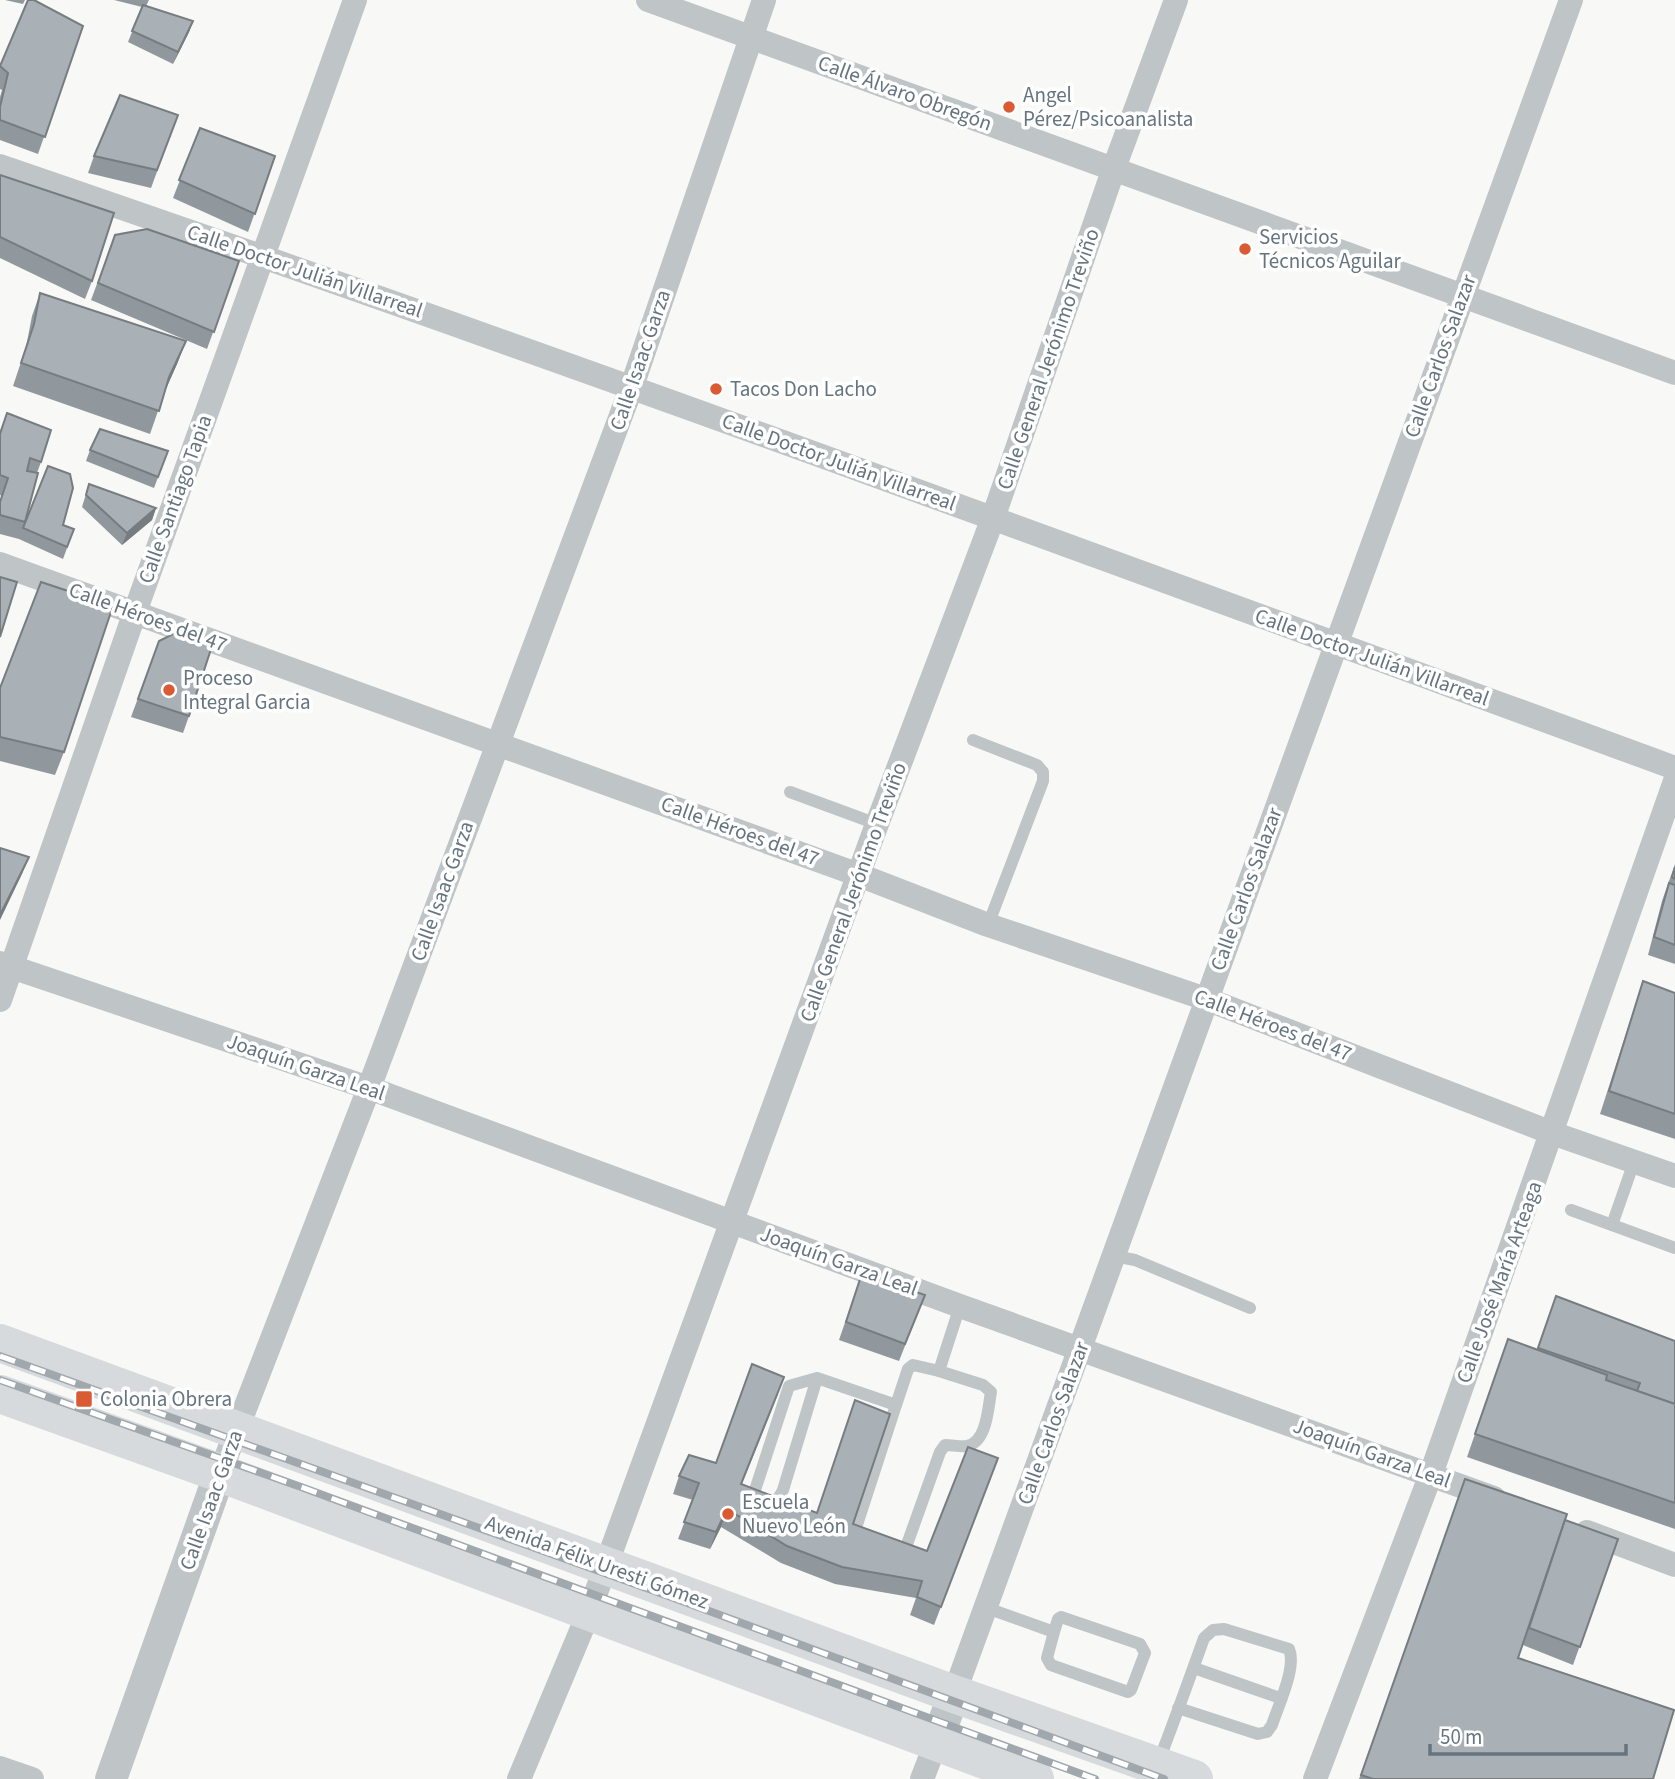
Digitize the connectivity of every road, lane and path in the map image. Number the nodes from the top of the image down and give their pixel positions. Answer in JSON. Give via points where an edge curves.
{"nodes":[{"id":1,"x":355,"y":0,"type":"edge"},
{"id":2,"x":648,"y":0,"type":"edge"},
{"id":3,"x":764,"y":0,"type":"edge"},
{"id":4,"x":1176,"y":0,"type":"edge"},
{"id":5,"x":1571,"y":0,"type":"edge"},
{"id":6,"x":750,"y":37,"type":"junction"},
{"id":7,"x":0,"y":166,"type":"edge"},
{"id":8,"x":1114,"y":168,"type":"junction"},
{"id":9,"x":263,"y":256,"type":"junction"},
{"id":10,"x":1462,"y":295,"type":"junction"},
{"id":11,"x":1675,"y":373,"type":"edge"},
{"id":12,"x":632,"y":386,"type":"junction"},
{"id":13,"x":993,"y":518,"type":"junction"},
{"id":14,"x":0,"y":564,"type":"edge"},
{"id":15,"x":135,"y":612,"type":"junction"},
{"id":16,"x":1335,"y":643,"type":"junction"},
{"id":17,"x":974,"y":740,"type":"dead end"},
{"id":18,"x":497,"y":743,"type":"junction"},
{"id":19,"x":1675,"y":768,"type":"edge"},
{"id":20,"x":1675,"y":782,"type":"edge"},
{"id":21,"x":790,"y":792,"type":"dead end"},
{"id":22,"x":877,"y":824,"type":"junction"},
{"id":23,"x":859,"y":875,"type":"junction"},
{"id":24,"x":988,"y":925,"type":"junction"},
{"id":25,"x":6,"y":965,"type":"edge"},
{"id":26,"x":1206,"y":999,"type":"junction"},
{"id":27,"x":0,"y":1000,"type":"edge"},
{"id":28,"x":369,"y":1088,"type":"junction"},
{"id":29,"x":1552,"y":1133,"type":"junction"},
{"id":30,"x":1634,"y":1162,"type":"junction"},
{"id":31,"x":1675,"y":1176,"type":"edge"},
{"id":32,"x":1571,"y":1210,"type":"dead end"},
{"id":33,"x":732,"y":1221,"type":"junction"},
{"id":34,"x":1612,"y":1225,"type":"junction"},
{"id":35,"x":1675,"y":1248,"type":"edge"},
{"id":36,"x":1114,"y":1256,"type":"junction"},
{"id":37,"x":960,"y":1306,"type":"junction"},
{"id":38,"x":1251,"y":1308,"type":"dead end"},
{"id":39,"x":0,"y":1343,"type":"edge"},
{"id":40,"x":1080,"y":1349,"type":"junction"},
{"id":41,"x":939,"y":1371,"type":"junction"},
{"id":42,"x":817,"y":1378,"type":"junction"},
{"id":43,"x":0,"y":1394,"type":"edge"},
{"id":44,"x":896,"y":1405,"type":"junction"},
{"id":45,"x":237,"y":1430,"type":"junction"},
{"id":46,"x":220,"y":1473,"type":"junction"},
{"id":47,"x":1431,"y":1474,"type":"junction"},
{"id":48,"x":1521,"y":1508,"type":"edge"},
{"id":49,"x":1559,"y":1522,"type":"edge"},
{"id":50,"x":869,"y":1548,"type":"edge"},
{"id":51,"x":890,"y":1556,"type":"edge"},
{"id":52,"x":1675,"y":1565,"type":"edge"},
{"id":53,"x":606,"y":1566,"type":"junction"},
{"id":54,"x":987,"y":1608,"type":"junction"},
{"id":55,"x":589,"y":1612,"type":"junction"},
{"id":56,"x":1055,"y":1632,"type":"junction"},
{"id":57,"x":1194,"y":1668,"type":"junction"},
{"id":58,"x":954,"y":1694,"type":"junction"},
{"id":59,"x":1280,"y":1698,"type":"junction"},
{"id":60,"x":1178,"y":1708,"type":"junction"},
{"id":61,"x":936,"y":1743,"type":"junction"},
{"id":62,"x":1157,"y":1764,"type":"junction"},
{"id":63,"x":0,"y":1768,"type":"edge"},
{"id":64,"x":32,"y":1779,"type":"edge"},
{"id":65,"x":111,"y":1779,"type":"edge"},
{"id":66,"x":519,"y":1779,"type":"edge"},
{"id":67,"x":922,"y":1779,"type":"edge"},
{"id":68,"x":1035,"y":1779,"type":"edge"},
{"id":69,"x":1194,"y":1779,"type":"edge"},
{"id":70,"x":1315,"y":1779,"type":"edge"}],
"edges":[{"from":1,"to":9,"type":"street","name":"Calle Santiago Tapia"},
{"from":2,"to":6,"type":"street","name":"Calle Álvaro Obregón"},
{"from":3,"to":6,"type":"street","name":"Calle Isaac Garza"},
{"from":4,"to":8,"type":"street","name":"Calle General Jerónimo Treviño"},
{"from":5,"to":10,"type":"street","name":"Calle Carlos Salazar"},
{"from":6,"to":8,"type":"street","name":"Calle Álvaro Obregón"},
{"from":6,"to":12,"type":"street","name":"Calle Isaac Garza"},
{"from":7,"to":9,"type":"street","name":"Calle Doctor Julián Villarreal"},
{"from":8,"to":10,"type":"street","name":"Calle Álvaro Obregón"},
{"from":8,"to":13,"type":"street","name":"Calle General Jerónimo Treviño"},
{"from":9,"to":12,"type":"street","name":"Calle Doctor Julián Villarreal"},
{"from":9,"to":15,"type":"street","name":"Calle Santiago Tapia"},
{"from":10,"to":11,"type":"street","name":"Calle Álvaro Obregón"},
{"from":10,"to":16,"type":"street","name":"Calle Carlos Salazar"},
{"from":12,"to":13,"type":"street","name":"Calle Doctor Julián Villarreal"},
{"from":12,"to":18,"type":"street","name":"Calle Isaac Garza"},
{"from":13,"to":16,"type":"street","name":"Calle Doctor Julián Villarreal"},
{"from":13,"to":22,"type":"street","name":"Calle General Jerónimo Treviño"},
{"from":14,"to":15,"type":"street","name":"Calle Héroes del 47"},
{"from":15,"to":18,"type":"street","name":"Calle Héroes del 47"},
{"from":15,"to":25,"type":"street","name":"Calle Santiago Tapia"},
{"from":16,"to":19,"type":"street","name":"Calle Doctor Julián Villarreal"},
{"from":16,"to":26,"type":"street","name":"Calle Carlos Salazar"},
{"from":17,"to":24,"type":"lane","via":[[1037,765],[1043,772]]},
{"from":18,"to":23,"type":"street","name":"Calle Héroes del 47"},
{"from":18,"to":28,"type":"street","name":"Calle Isaac Garza"},
{"from":20,"to":29,"type":"street","name":"Calle José María Arteaga"},
{"from":21,"to":22,"type":"lane"},
{"from":22,"to":23,"type":"street","name":"Calle General Jerónimo Treviño"},
{"from":23,"to":24,"type":"street","name":"Calle Héroes del 47"},
{"from":23,"to":33,"type":"street","name":"Calle General Jerónimo Treviño"},
{"from":24,"to":26,"type":"street","name":"Calle Héroes del 47"},
{"from":25,"to":27,"type":"street","name":"Calle Santiago Tapia"},
{"from":25,"to":28,"type":"street","name":"Joaquín Garza Leal"},
{"from":26,"to":29,"type":"street","name":"Calle Héroes del 47"},
{"from":26,"to":36,"type":"street","name":"Calle Carlos Salazar"},
{"from":28,"to":33,"type":"street","name":"Joaquín Garza Leal"},
{"from":28,"to":45,"type":"street","name":"Calle Isaac Garza"},
{"from":29,"to":30,"type":"street","name":"Calle Héroes del 47"},
{"from":29,"to":47,"type":"street","name":"Calle José María Arteaga"},
{"from":30,"to":31,"type":"street","name":"Calle Héroes del 47"},
{"from":30,"to":34,"type":"lane"},
{"from":32,"to":34,"type":"lane"},
{"from":33,"to":37,"type":"street","name":"Joaquín Garza Leal"},
{"from":33,"to":53,"type":"street","name":"Calle General Jerónimo Treviño"},
{"from":34,"to":35,"type":"lane"},
{"from":36,"to":38,"type":"lane","via":[[1135,1260]]},
{"from":36,"to":40,"type":"street","name":"Calle Carlos Salazar"},
{"from":37,"to":40,"type":"street","name":"Joaquín Garza Leal"},
{"from":37,"to":41,"type":"lane"},
{"from":39,"to":45,"type":"main road","name":"Avenida Félix Uresti Gómez"},
{"from":40,"to":47,"type":"street","name":"Joaquín Garza Leal"},
{"from":40,"to":54,"type":"street","name":"Calle Carlos Salazar"},
{"from":41,"to":44,"type":"lane","via":[[908,1368]]},
{"from":41,"to":51,"type":"lane","via":[[991,1392],[982,1436],[967,1446],[945,1445],[905,1550]]},
{"from":42,"to":42,"type":"lane","via":[[783,1490],[779,1499],[765,1503],[755,1490],[786,1392],[794,1383]]},
{"from":42,"to":44,"type":"lane"},
{"from":43,"to":46,"type":"main road"},
{"from":44,"to":50,"type":"lane","via":[[855,1531],[858,1544]]},
{"from":45,"to":46,"type":"street","name":"Calle Isaac Garza"},
{"from":45,"to":53,"type":"main road","name":"Avenida Félix Uresti Gómez"},
{"from":46,"to":55,"type":"main road"},
{"from":46,"to":65,"type":"street","name":"Calle Isaac Garza"},
{"from":47,"to":48,"type":"street","name":"Joaquín Garza Leal"},
{"from":47,"to":70,"type":"street","name":"Calle José María Arteaga"},
{"from":49,"to":52,"type":"street"},
{"from":53,"to":55,"type":"street","name":"Calle General Jerónimo Treviño"},
{"from":53,"to":58,"type":"main road","name":"Avenida Félix Uresti Gómez"},
{"from":54,"to":56,"type":"lane"},
{"from":54,"to":58,"type":"street","name":"Calle Carlos Salazar"},
{"from":55,"to":61,"type":"main road"},
{"from":55,"to":66,"type":"street","name":"Calle General Jerónimo Treviño"},
{"from":56,"to":56,"type":"lane","via":[[1047,1658],[1051,1665],[1131,1690],[1145,1653],[1140,1644],[1061,1617]]},
{"from":57,"to":59,"type":"lane"},
{"from":57,"to":59,"type":"lane","via":[[1205,1638],[1213,1630],[1224,1629],[1289,1648],[1291,1666]]},
{"from":57,"to":60,"type":"lane"},
{"from":58,"to":61,"type":"street","name":"Calle Carlos Salazar"},
{"from":58,"to":62,"type":"main road","name":"Avenida Félix Uresti Gómez"},
{"from":59,"to":60,"type":"lane","via":[[1272,1725],[1258,1734]]},
{"from":60,"to":62,"type":"lane"},
{"from":61,"to":67,"type":"street","name":"Calle Carlos Salazar"},
{"from":61,"to":68,"type":"main road"},
{"from":62,"to":69,"type":"main road","name":"Avenida Félix Uresti Gómez"},
{"from":63,"to":64,"type":"street"}]}
